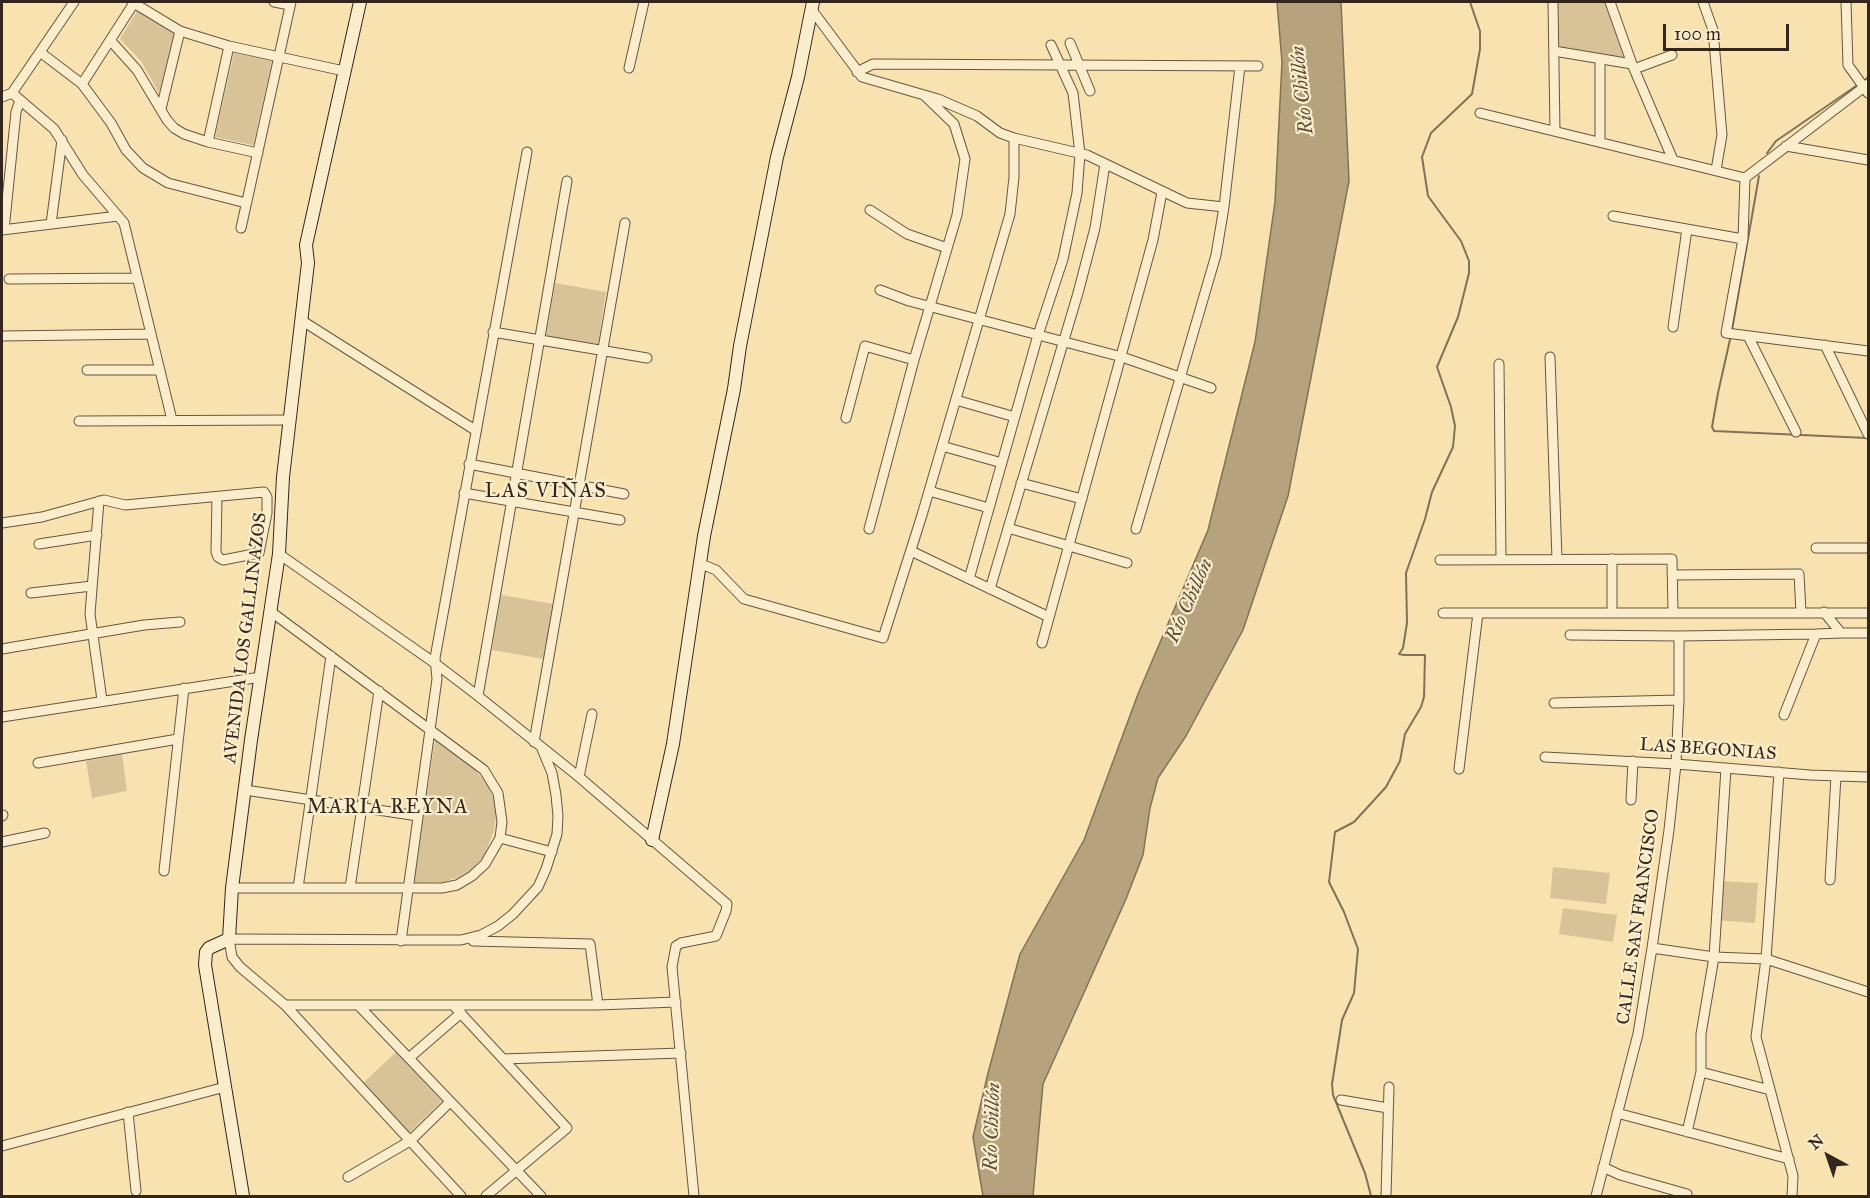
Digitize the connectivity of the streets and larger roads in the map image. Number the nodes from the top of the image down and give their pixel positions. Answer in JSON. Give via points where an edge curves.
{"nodes":[{"id":1,"x":74,"y":2,"type":"edge"},
{"id":2,"x":133,"y":2,"type":"edge"},
{"id":3,"x":274,"y":2,"type":"edge"},
{"id":4,"x":360,"y":2,"type":"edge"},
{"id":5,"x":644,"y":2,"type":"edge"},
{"id":6,"x":1553,"y":2,"type":"edge"},
{"id":7,"x":1610,"y":2,"type":"edge"},
{"id":8,"x":1703,"y":2,"type":"edge"},
{"id":9,"x":1846,"y":2,"type":"edge"},
{"id":10,"x":291,"y":3,"type":"edge"},
{"id":11,"x":812,"y":6,"type":"edge"},
{"id":12,"x":180,"y":31,"type":"junction"},
{"id":13,"x":111,"y":41,"type":"junction"},
{"id":14,"x":1070,"y":43,"type":"dead end"},
{"id":15,"x":1051,"y":45,"type":"dead end"},
{"id":16,"x":229,"y":46,"type":"junction"},
{"id":17,"x":1554,"y":51,"type":"junction"},
{"id":18,"x":40,"y":52,"type":"junction"},
{"id":19,"x":1672,"y":55,"type":"dead end"},
{"id":20,"x":279,"y":57,"type":"junction"},
{"id":21,"x":1600,"y":59,"type":"junction"},
{"id":22,"x":1059,"y":65,"type":"junction"},
{"id":23,"x":1079,"y":65,"type":"junction"},
{"id":24,"x":1240,"y":66,"type":"junction"},
{"id":25,"x":1258,"y":66,"type":"dead end"},
{"id":26,"x":1633,"y":66,"type":"junction"},
{"id":27,"x":629,"y":68,"type":"dead end"},
{"id":28,"x":344,"y":71,"type":"junction"},
{"id":29,"x":857,"y":72,"type":"junction"},
{"id":30,"x":82,"y":84,"type":"junction"},
{"id":31,"x":1867,"y":88,"type":"edge"},
{"id":32,"x":1090,"y":91,"type":"dead end"},
{"id":33,"x":12,"y":93,"type":"junction"},
{"id":34,"x":924,"y":95,"type":"junction"},
{"id":35,"x":2,"y":97,"type":"edge"},
{"id":36,"x":20,"y":99,"type":"junction"},
{"id":37,"x":161,"y":109,"type":"junction"},
{"id":38,"x":1480,"y":113,"type":"dead end"},
{"id":39,"x":1555,"y":131,"type":"junction"},
{"id":40,"x":1014,"y":138,"type":"junction"},
{"id":41,"x":62,"y":140,"type":"junction"},
{"id":42,"x":208,"y":141,"type":"junction"},
{"id":43,"x":1600,"y":142,"type":"junction"},
{"id":44,"x":1786,"y":146,"type":"junction"},
{"id":45,"x":527,"y":152,"type":"dead end"},
{"id":46,"x":258,"y":153,"type":"junction"},
{"id":47,"x":1080,"y":154,"type":"junction"},
{"id":48,"x":1673,"y":160,"type":"junction"},
{"id":49,"x":1869,"y":160,"type":"edge"},
{"id":50,"x":1105,"y":164,"type":"junction"},
{"id":51,"x":1716,"y":171,"type":"junction"},
{"id":52,"x":1745,"y":178,"type":"junction"},
{"id":53,"x":567,"y":181,"type":"dead end"},
{"id":54,"x":1162,"y":192,"type":"junction"},
{"id":55,"x":246,"y":203,"type":"junction"},
{"id":56,"x":1224,"y":207,"type":"junction"},
{"id":57,"x":870,"y":210,"type":"dead end"},
{"id":58,"x":118,"y":216,"type":"junction"},
{"id":59,"x":1613,"y":216,"type":"dead end"},
{"id":60,"x":625,"y":223,"type":"dead end"},
{"id":61,"x":51,"y":224,"type":"junction"},
{"id":62,"x":241,"y":228,"type":"dead end"},
{"id":63,"x":1687,"y":229,"type":"junction"},
{"id":64,"x":3,"y":230,"type":"edge"},
{"id":65,"x":1743,"y":239,"type":"junction"},
{"id":66,"x":947,"y":248,"type":"junction"},
{"id":67,"x":137,"y":278,"type":"junction"},
{"id":68,"x":9,"y":279,"type":"dead end"},
{"id":69,"x":880,"y":290,"type":"dead end"},
{"id":70,"x":929,"y":306,"type":"junction"},
{"id":71,"x":301,"y":320,"type":"junction"},
{"id":72,"x":979,"y":320,"type":"junction"},
{"id":73,"x":1673,"y":327,"type":"dead end"},
{"id":74,"x":493,"y":332,"type":"junction"},
{"id":75,"x":151,"y":334,"type":"junction"},
{"id":76,"x":1038,"y":335,"type":"junction"},
{"id":77,"x":2,"y":336,"type":"edge"},
{"id":78,"x":1748,"y":336,"type":"junction"},
{"id":79,"x":540,"y":340,"type":"junction"},
{"id":80,"x":1063,"y":342,"type":"junction"},
{"id":81,"x":1825,"y":345,"type":"junction"},
{"id":82,"x":603,"y":351,"type":"junction"},
{"id":83,"x":1869,"y":351,"type":"edge"},
{"id":84,"x":1122,"y":357,"type":"junction"},
{"id":85,"x":1550,"y":357,"type":"dead end"},
{"id":86,"x":647,"y":358,"type":"dead end"},
{"id":87,"x":914,"y":360,"type":"junction"},
{"id":88,"x":1499,"y":364,"type":"dead end"},
{"id":89,"x":87,"y":370,"type":"dead end"},
{"id":90,"x":160,"y":370,"type":"junction"},
{"id":91,"x":1180,"y":377,"type":"junction"},
{"id":92,"x":1211,"y":388,"type":"dead end"},
{"id":93,"x":956,"y":400,"type":"junction"},
{"id":94,"x":1015,"y":417,"type":"junction"},
{"id":95,"x":846,"y":418,"type":"dead end"},
{"id":96,"x":172,"y":420,"type":"junction"},
{"id":97,"x":290,"y":420,"type":"junction"},
{"id":98,"x":79,"y":421,"type":"dead end"},
{"id":99,"x":476,"y":430,"type":"junction"},
{"id":100,"x":1796,"y":432,"type":"dead end"},
{"id":101,"x":1868,"y":434,"type":"edge"},
{"id":102,"x":942,"y":446,"type":"junction"},
{"id":103,"x":1002,"y":463,"type":"junction"},
{"id":104,"x":469,"y":464,"type":"junction"},
{"id":105,"x":516,"y":473,"type":"junction"},
{"id":106,"x":1022,"y":483,"type":"junction"},
{"id":107,"x":579,"y":485,"type":"junction"},
{"id":108,"x":929,"y":491,"type":"junction"},
{"id":109,"x":464,"y":493,"type":"junction"},
{"id":110,"x":624,"y":494,"type":"dead end"},
{"id":111,"x":217,"y":497,"type":"junction"},
{"id":112,"x":1082,"y":499,"type":"junction"},
{"id":113,"x":99,"y":501,"type":"junction"},
{"id":114,"x":512,"y":501,"type":"junction"},
{"id":115,"x":989,"y":508,"type":"junction"},
{"id":116,"x":574,"y":512,"type":"junction"},
{"id":117,"x":620,"y":520,"type":"dead end"},
{"id":118,"x":2,"y":523,"type":"edge"},
{"id":119,"x":1008,"y":528,"type":"junction"},
{"id":120,"x":1136,"y":529,"type":"dead end"},
{"id":121,"x":869,"y":530,"type":"dead end"},
{"id":122,"x":97,"y":535,"type":"junction"},
{"id":123,"x":39,"y":544,"type":"dead end"},
{"id":124,"x":1069,"y":545,"type":"junction"},
{"id":125,"x":1816,"y":548,"type":"dead end"},
{"id":126,"x":1869,"y":548,"type":"edge"},
{"id":127,"x":910,"y":551,"type":"junction"},
{"id":128,"x":279,"y":554,"type":"junction"},
{"id":129,"x":1501,"y":559,"type":"junction"},
{"id":130,"x":1557,"y":559,"type":"junction"},
{"id":131,"x":1612,"y":559,"type":"junction"},
{"id":132,"x":1440,"y":560,"type":"dead end"},
{"id":133,"x":1126,"y":563,"type":"dead end"},
{"id":134,"x":701,"y":564,"type":"junction"},
{"id":135,"x":1672,"y":575,"type":"junction"},
{"id":136,"x":969,"y":579,"type":"junction"},
{"id":137,"x":92,"y":586,"type":"junction"},
{"id":138,"x":990,"y":589,"type":"junction"},
{"id":139,"x":31,"y":593,"type":"dead end"},
{"id":140,"x":270,"y":611,"type":"junction"},
{"id":141,"x":1612,"y":612,"type":"junction"},
{"id":142,"x":1673,"y":612,"type":"junction"},
{"id":143,"x":1801,"y":612,"type":"junction"},
{"id":144,"x":1824,"y":612,"type":"junction"},
{"id":145,"x":1443,"y":613,"type":"dead end"},
{"id":146,"x":1478,"y":613,"type":"junction"},
{"id":147,"x":1869,"y":613,"type":"edge"},
{"id":148,"x":1049,"y":617,"type":"junction"},
{"id":149,"x":180,"y":622,"type":"dead end"},
{"id":150,"x":1841,"y":633,"type":"junction"},
{"id":151,"x":1869,"y":633,"type":"edge"},
{"id":152,"x":92,"y":634,"type":"junction"},
{"id":153,"x":1816,"y":634,"type":"junction"},
{"id":154,"x":1570,"y":635,"type":"dead end"},
{"id":155,"x":1679,"y":636,"type":"junction"},
{"id":156,"x":1042,"y":643,"type":"dead end"},
{"id":157,"x":2,"y":650,"type":"edge"},
{"id":158,"x":331,"y":656,"type":"junction"},
{"id":159,"x":436,"y":664,"type":"junction"},
{"id":160,"x":255,"y":677,"type":"junction"},
{"id":161,"x":184,"y":688,"type":"junction"},
{"id":162,"x":379,"y":691,"type":"junction"},
{"id":163,"x":478,"y":696,"type":"junction"},
{"id":164,"x":102,"y":700,"type":"junction"},
{"id":165,"x":1679,"y":700,"type":"junction"},
{"id":166,"x":1554,"y":703,"type":"dead end"},
{"id":167,"x":592,"y":714,"type":"dead end"},
{"id":168,"x":1784,"y":715,"type":"dead end"},
{"id":169,"x":2,"y":717,"type":"edge"},
{"id":170,"x":431,"y":729,"type":"junction"},
{"id":171,"x":178,"y":739,"type":"junction"},
{"id":172,"x":537,"y":745,"type":"junction"},
{"id":173,"x":1545,"y":756,"type":"dead end"},
{"id":174,"x":1633,"y":761,"type":"junction"},
{"id":175,"x":38,"y":763,"type":"dead end"},
{"id":176,"x":1676,"y":764,"type":"junction"},
{"id":177,"x":1726,"y":768,"type":"junction"},
{"id":178,"x":1459,"y":769,"type":"dead end"},
{"id":179,"x":1779,"y":772,"type":"junction"},
{"id":180,"x":1836,"y":776,"type":"junction"},
{"id":181,"x":579,"y":777,"type":"junction"},
{"id":182,"x":1869,"y":777,"type":"edge"},
{"id":183,"x":245,"y":790,"type":"junction"},
{"id":184,"x":310,"y":800,"type":"junction"},
{"id":185,"x":1631,"y":800,"type":"dead end"},
{"id":186,"x":362,"y":808,"type":"junction"},
{"id":187,"x":418,"y":816,"type":"junction"},
{"id":188,"x":45,"y":833,"type":"dead end"},
{"id":189,"x":500,"y":838,"type":"junction"},
{"id":190,"x":652,"y":840,"type":"junction"},
{"id":191,"x":2,"y":842,"type":"edge"},
{"id":192,"x":552,"y":852,"type":"junction"},
{"id":193,"x":164,"y":871,"type":"dead end"},
{"id":194,"x":1830,"y":880,"type":"dead end"},
{"id":195,"x":232,"y":888,"type":"junction"},
{"id":196,"x":298,"y":888,"type":"junction"},
{"id":197,"x":350,"y":888,"type":"junction"},
{"id":198,"x":408,"y":888,"type":"junction"},
{"id":199,"x":229,"y":939,"type":"junction"},
{"id":200,"x":462,"y":940,"type":"junction"},
{"id":201,"x":401,"y":941,"type":"junction"},
{"id":202,"x":1652,"y":948,"type":"junction"},
{"id":203,"x":1714,"y":957,"type":"junction"},
{"id":204,"x":1766,"y":959,"type":"junction"},
{"id":205,"x":1869,"y":992,"type":"edge"},
{"id":206,"x":676,"y":1002,"type":"junction"},
{"id":207,"x":285,"y":1005,"type":"junction"},
{"id":208,"x":358,"y":1005,"type":"junction"},
{"id":209,"x":453,"y":1005,"type":"junction"},
{"id":210,"x":598,"y":1005,"type":"junction"},
{"id":211,"x":460,"y":1013,"type":"junction"},
{"id":212,"x":681,"y":1053,"type":"junction"},
{"id":213,"x":409,"y":1059,"type":"junction"},
{"id":214,"x":503,"y":1059,"type":"junction"},
{"id":215,"x":1701,"y":1072,"type":"junction"},
{"id":216,"x":225,"y":1087,"type":"junction"},
{"id":217,"x":1389,"y":1087,"type":"dead end"},
{"id":218,"x":1770,"y":1090,"type":"junction"},
{"id":219,"x":1341,"y":1100,"type":"dead end"},
{"id":220,"x":450,"y":1102,"type":"junction"},
{"id":221,"x":1388,"y":1108,"type":"junction"},
{"id":222,"x":128,"y":1112,"type":"junction"},
{"id":223,"x":1617,"y":1113,"type":"junction"},
{"id":224,"x":1687,"y":1132,"type":"junction"},
{"id":225,"x":410,"y":1141,"type":"junction"},
{"id":226,"x":2,"y":1146,"type":"edge"},
{"id":227,"x":1789,"y":1159,"type":"junction"},
{"id":228,"x":1603,"y":1167,"type":"junction"},
{"id":229,"x":516,"y":1171,"type":"junction"},
{"id":230,"x":348,"y":1177,"type":"dead end"},
{"id":231,"x":136,"y":1191,"type":"dead end"},
{"id":232,"x":1687,"y":1194,"type":"dead end"},
{"id":233,"x":243,"y":1197,"type":"edge"},
{"id":234,"x":461,"y":1197,"type":"edge"},
{"id":235,"x":486,"y":1197,"type":"edge"},
{"id":236,"x":541,"y":1197,"type":"edge"},
{"id":237,"x":694,"y":1197,"type":"edge"},
{"id":238,"x":1386,"y":1197,"type":"edge"},
{"id":239,"x":1596,"y":1197,"type":"edge"},
{"id":240,"x":1792,"y":1197,"type":"edge"}],
"edges":[{"from":1,"to":18,"type":"street"},
{"from":2,"to":12,"type":"street"},
{"from":2,"to":13,"type":"street"},
{"from":3,"to":10,"type":"street"},
{"from":4,"to":28,"type":"street","name":"AVENIDA LOS GALLINAZOS"},
{"from":5,"to":27,"type":"street"},
{"from":6,"to":17,"type":"street"},
{"from":7,"to":26,"type":"street"},
{"from":8,"to":51,"type":"street","via":[[1713,30],[1722,135]]},
{"from":9,"to":31,"type":"street","via":[[1848,65]]},
{"from":10,"to":20,"type":"street"},
{"from":11,"to":29,"type":"street"},
{"from":11,"to":134,"type":"street","via":[[777,157]]},
{"from":12,"to":16,"type":"street"},
{"from":12,"to":37,"type":"street"},
{"from":13,"to":30,"type":"street"},
{"from":13,"to":37,"type":"street","via":[[137,70]]},
{"from":14,"to":23,"type":"street"},
{"from":15,"to":22,"type":"street"},
{"from":16,"to":20,"type":"street"},
{"from":16,"to":42,"type":"street"},
{"from":17,"to":21,"type":"street"},
{"from":17,"to":39,"type":"street"},
{"from":18,"to":30,"type":"street"},
{"from":18,"to":33,"type":"street"},
{"from":19,"to":26,"type":"street"},
{"from":20,"to":28,"type":"street"},
{"from":20,"to":46,"type":"street"},
{"from":21,"to":26,"type":"street"},
{"from":21,"to":43,"type":"street"},
{"from":22,"to":23,"type":"street"},
{"from":22,"to":29,"type":"street","via":[[873,64]]},
{"from":22,"to":47,"type":"street","via":[[1073,93]]},
{"from":23,"to":24,"type":"street"},
{"from":23,"to":32,"type":"street"},
{"from":24,"to":25,"type":"street"},
{"from":24,"to":56,"type":"street"},
{"from":26,"to":48,"type":"street"},
{"from":28,"to":71,"type":"street","name":"AVENIDA LOS GALLINAZOS","via":[[306,245],[308,263]]},
{"from":29,"to":34,"type":"street","via":[[864,78]]},
{"from":30,"to":55,"type":"street","via":[[126,150],[143,168],[168,183]]},
{"from":31,"to":44,"type":"street"},
{"from":33,"to":35,"type":"street"},
{"from":33,"to":36,"type":"street"},
{"from":34,"to":40,"type":"street","via":[[976,116]]},
{"from":34,"to":66,"type":"street","via":[[954,124],[965,159],[957,215]]},
{"from":36,"to":41,"type":"street"},
{"from":36,"to":64,"type":"street"},
{"from":37,"to":42,"type":"street","via":[[174,128]]},
{"from":38,"to":39,"type":"street"},
{"from":39,"to":43,"type":"street"},
{"from":40,"to":47,"type":"street"},
{"from":40,"to":72,"type":"street","via":[[1010,214]]},
{"from":41,"to":58,"type":"street","via":[[83,175]]},
{"from":41,"to":61,"type":"street"},
{"from":42,"to":46,"type":"street"},
{"from":43,"to":48,"type":"street"},
{"from":44,"to":49,"type":"street"},
{"from":44,"to":52,"type":"street"},
{"from":45,"to":74,"type":"street"},
{"from":46,"to":55,"type":"street"},
{"from":47,"to":50,"type":"street"},
{"from":47,"to":76,"type":"street","via":[[1077,193],[1063,259]]},
{"from":48,"to":51,"type":"street"},
{"from":50,"to":54,"type":"street"},
{"from":50,"to":80,"type":"street","via":[[1095,228]]},
{"from":51,"to":52,"type":"street"},
{"from":52,"to":65,"type":"street"},
{"from":53,"to":79,"type":"street"},
{"from":54,"to":56,"type":"street","via":[[1187,203]]},
{"from":54,"to":84,"type":"street"},
{"from":55,"to":62,"type":"street"},
{"from":56,"to":91,"type":"street","via":[[1216,255]]},
{"from":57,"to":66,"type":"street","via":[[907,234]]},
{"from":58,"to":61,"type":"street"},
{"from":58,"to":67,"type":"street","via":[[124,223]]},
{"from":59,"to":63,"type":"street"},
{"from":60,"to":82,"type":"street"},
{"from":61,"to":64,"type":"street"},
{"from":63,"to":65,"type":"street"},
{"from":63,"to":73,"type":"street"},
{"from":65,"to":78,"type":"street","via":[[1726,333]]},
{"from":66,"to":70,"type":"street"},
{"from":67,"to":68,"type":"street"},
{"from":67,"to":75,"type":"street"},
{"from":69,"to":70,"type":"street"},
{"from":70,"to":72,"type":"street"},
{"from":70,"to":87,"type":"street"},
{"from":71,"to":97,"type":"street","name":"AVENIDA LOS GALLINAZOS"},
{"from":71,"to":99,"type":"street"},
{"from":72,"to":76,"type":"street"},
{"from":72,"to":93,"type":"street"},
{"from":74,"to":79,"type":"street"},
{"from":74,"to":99,"type":"street"},
{"from":75,"to":77,"type":"street"},
{"from":75,"to":90,"type":"street"},
{"from":76,"to":80,"type":"street"},
{"from":76,"to":94,"type":"street"},
{"from":78,"to":81,"type":"street"},
{"from":78,"to":100,"type":"street"},
{"from":79,"to":82,"type":"street"},
{"from":79,"to":105,"type":"street"},
{"from":80,"to":84,"type":"street"},
{"from":80,"to":106,"type":"street"},
{"from":81,"to":83,"type":"street"},
{"from":81,"to":101,"type":"street"},
{"from":82,"to":86,"type":"street"},
{"from":82,"to":107,"type":"street"},
{"from":84,"to":91,"type":"street"},
{"from":84,"to":112,"type":"street"},
{"from":85,"to":130,"type":"street"},
{"from":87,"to":95,"type":"street","via":[[865,346]]},
{"from":87,"to":121,"type":"street"},
{"from":88,"to":129,"type":"street"},
{"from":89,"to":90,"type":"street"},
{"from":90,"to":96,"type":"street"},
{"from":91,"to":92,"type":"street"},
{"from":91,"to":120,"type":"street"},
{"from":93,"to":94,"type":"street"},
{"from":93,"to":102,"type":"street"},
{"from":94,"to":103,"type":"street"},
{"from":96,"to":97,"type":"street"},
{"from":96,"to":98,"type":"street"},
{"from":97,"to":128,"type":"street","name":"AVENIDA LOS GALLINAZOS"},
{"from":99,"to":104,"type":"street"},
{"from":102,"to":103,"type":"street"},
{"from":102,"to":108,"type":"street"},
{"from":103,"to":115,"type":"street"},
{"from":104,"to":105,"type":"street"},
{"from":104,"to":109,"type":"street"},
{"from":105,"to":107,"type":"street"},
{"from":105,"to":114,"type":"street"},
{"from":106,"to":112,"type":"street"},
{"from":106,"to":119,"type":"street"},
{"from":107,"to":110,"type":"street"},
{"from":107,"to":116,"type":"street"},
{"from":108,"to":115,"type":"street"},
{"from":108,"to":127,"type":"street"},
{"from":109,"to":114,"type":"street"},
{"from":109,"to":159,"type":"street"},
{"from":111,"to":111,"type":"street","via":[[218,557],[223,560],[259,553],[267,513],[266,494]]},
{"from":111,"to":113,"type":"street","via":[[125,506]]},
{"from":112,"to":124,"type":"street"},
{"from":113,"to":118,"type":"street"},
{"from":113,"to":122,"type":"street"},
{"from":114,"to":116,"type":"street"},
{"from":114,"to":163,"type":"street"},
{"from":115,"to":136,"type":"street"},
{"from":116,"to":117,"type":"street"},
{"from":116,"to":172,"type":"street"},
{"from":119,"to":124,"type":"street"},
{"from":119,"to":138,"type":"street"},
{"from":122,"to":123,"type":"street"},
{"from":122,"to":137,"type":"street"},
{"from":124,"to":133,"type":"street"},
{"from":124,"to":148,"type":"street"},
{"from":125,"to":126,"type":"street"},
{"from":127,"to":134,"type":"street","via":[[883,638],[744,599],[716,570]]},
{"from":127,"to":136,"type":"street"},
{"from":128,"to":140,"type":"street","name":"AVENIDA LOS GALLINAZOS"},
{"from":128,"to":159,"type":"street"},
{"from":129,"to":130,"type":"street"},
{"from":129,"to":132,"type":"street"},
{"from":130,"to":131,"type":"street"},
{"from":131,"to":135,"type":"street","via":[[1672,559]]},
{"from":131,"to":141,"type":"street"},
{"from":134,"to":190,"type":"street","via":[[673,744]]},
{"from":135,"to":142,"type":"street"},
{"from":135,"to":143,"type":"street","via":[[1799,573]]},
{"from":136,"to":138,"type":"street"},
{"from":137,"to":139,"type":"street"},
{"from":137,"to":152,"type":"street"},
{"from":138,"to":148,"type":"street"},
{"from":140,"to":158,"type":"street"},
{"from":140,"to":160,"type":"street","name":"AVENIDA LOS GALLINAZOS"},
{"from":141,"to":142,"type":"street"},
{"from":141,"to":146,"type":"street"},
{"from":142,"to":143,"type":"street"},
{"from":143,"to":144,"type":"street"},
{"from":144,"to":147,"type":"street"},
{"from":144,"to":150,"type":"street"},
{"from":145,"to":146,"type":"street"},
{"from":146,"to":178,"type":"street"},
{"from":148,"to":156,"type":"street"},
{"from":149,"to":152,"type":"street"},
{"from":150,"to":151,"type":"street"},
{"from":150,"to":153,"type":"street"},
{"from":152,"to":157,"type":"street"},
{"from":152,"to":164,"type":"street"},
{"from":153,"to":155,"type":"street"},
{"from":153,"to":168,"type":"street"},
{"from":154,"to":155,"type":"street"},
{"from":155,"to":165,"type":"street","name":"CALLE SAN FRANCISCO"},
{"from":158,"to":162,"type":"street"},
{"from":158,"to":184,"type":"street"},
{"from":159,"to":163,"type":"street"},
{"from":159,"to":170,"type":"street"},
{"from":160,"to":161,"type":"street"},
{"from":160,"to":183,"type":"street","name":"AVENIDA LOS GALLINAZOS"},
{"from":161,"to":164,"type":"street"},
{"from":161,"to":171,"type":"street"},
{"from":162,"to":170,"type":"street"},
{"from":162,"to":186,"type":"street"},
{"from":163,"to":172,"type":"street"},
{"from":164,"to":169,"type":"street"},
{"from":165,"to":166,"type":"street"},
{"from":165,"to":176,"type":"street","name":"CALLE SAN FRANCISCO"},
{"from":167,"to":181,"type":"street"},
{"from":170,"to":187,"type":"street"},
{"from":170,"to":189,"type":"street","via":[[474,760],[493,781],[502,807]]},
{"from":171,"to":175,"type":"street"},
{"from":171,"to":193,"type":"street"},
{"from":172,"to":181,"type":"street"},
{"from":172,"to":192,"type":"street","via":[[552,773],[556,795],[558,825]]},
{"from":173,"to":174,"type":"street","name":"LAS BEGONIAS"},
{"from":174,"to":176,"type":"street","name":"LAS BEGONIAS"},
{"from":174,"to":185,"type":"street"},
{"from":176,"to":177,"type":"street","name":"LAS BEGONIAS"},
{"from":176,"to":202,"type":"street","name":"CALLE SAN FRANCISCO"},
{"from":177,"to":179,"type":"street","name":"LAS BEGONIAS"},
{"from":177,"to":203,"type":"street"},
{"from":179,"to":180,"type":"street","name":"LAS BEGONIAS"},
{"from":179,"to":204,"type":"street"},
{"from":180,"to":182,"type":"street","name":"LAS BEGONIAS"},
{"from":180,"to":194,"type":"street"},
{"from":181,"to":190,"type":"street"},
{"from":183,"to":184,"type":"street"},
{"from":183,"to":195,"type":"street","name":"AVENIDA LOS GALLINAZOS"},
{"from":184,"to":186,"type":"street"},
{"from":184,"to":196,"type":"street"},
{"from":186,"to":187,"type":"street"},
{"from":186,"to":197,"type":"street"},
{"from":187,"to":198,"type":"street"},
{"from":188,"to":191,"type":"street"},
{"from":189,"to":192,"type":"street"},
{"from":189,"to":198,"type":"street","via":[[486,864],[457,885]]},
{"from":190,"to":206,"type":"street","via":[[727,904],[716,936],[676,946],[672,967]]},
{"from":192,"to":200,"type":"street","via":[[538,887],[513,914],[481,935]]},
{"from":195,"to":196,"type":"street"},
{"from":195,"to":199,"type":"street","name":"AVENIDA LOS GALLINAZOS"},
{"from":196,"to":197,"type":"street"},
{"from":197,"to":198,"type":"street"},
{"from":198,"to":201,"type":"street"},
{"from":199,"to":201,"type":"street"},
{"from":199,"to":207,"type":"street","via":[[232,957],[240,967]]},
{"from":199,"to":216,"type":"street","via":[[208,948],[205,965]]},
{"from":200,"to":201,"type":"street"},
{"from":200,"to":210,"type":"street","via":[[589,943]]},
{"from":202,"to":203,"type":"street"},
{"from":202,"to":223,"type":"street","name":"CALLE SAN FRANCISCO","via":[[1638,1035]]},
{"from":203,"to":204,"type":"street"},
{"from":203,"to":215,"type":"street","via":[[1701,1034]]},
{"from":204,"to":205,"type":"street"},
{"from":204,"to":218,"type":"street","via":[[1756,1037]]},
{"from":206,"to":210,"type":"street"},
{"from":206,"to":212,"type":"street"},
{"from":207,"to":208,"type":"street"},
{"from":207,"to":225,"type":"street"},
{"from":208,"to":209,"type":"street"},
{"from":208,"to":213,"type":"street"},
{"from":209,"to":210,"type":"street"},
{"from":209,"to":211,"type":"street"},
{"from":211,"to":213,"type":"street"},
{"from":211,"to":214,"type":"street"},
{"from":212,"to":214,"type":"street"},
{"from":212,"to":237,"type":"street"},
{"from":213,"to":220,"type":"street"},
{"from":214,"to":229,"type":"street","via":[[567,1128]]},
{"from":215,"to":218,"type":"street"},
{"from":215,"to":224,"type":"street"},
{"from":216,"to":222,"type":"street"},
{"from":216,"to":233,"type":"street"},
{"from":217,"to":221,"type":"street"},
{"from":218,"to":227,"type":"street"},
{"from":219,"to":221,"type":"street"},
{"from":220,"to":225,"type":"street"},
{"from":220,"to":229,"type":"street"},
{"from":221,"to":238,"type":"street"},
{"from":222,"to":226,"type":"street"},
{"from":222,"to":231,"type":"street"},
{"from":223,"to":224,"type":"street"},
{"from":223,"to":228,"type":"street","name":"CALLE SAN FRANCISCO"},
{"from":224,"to":227,"type":"street"},
{"from":225,"to":230,"type":"street"},
{"from":225,"to":234,"type":"street"},
{"from":227,"to":240,"type":"street"},
{"from":228,"to":232,"type":"street"},
{"from":228,"to":239,"type":"street","name":"CALLE SAN FRANCISCO"},
{"from":229,"to":235,"type":"street"},
{"from":229,"to":236,"type":"street"}]}
